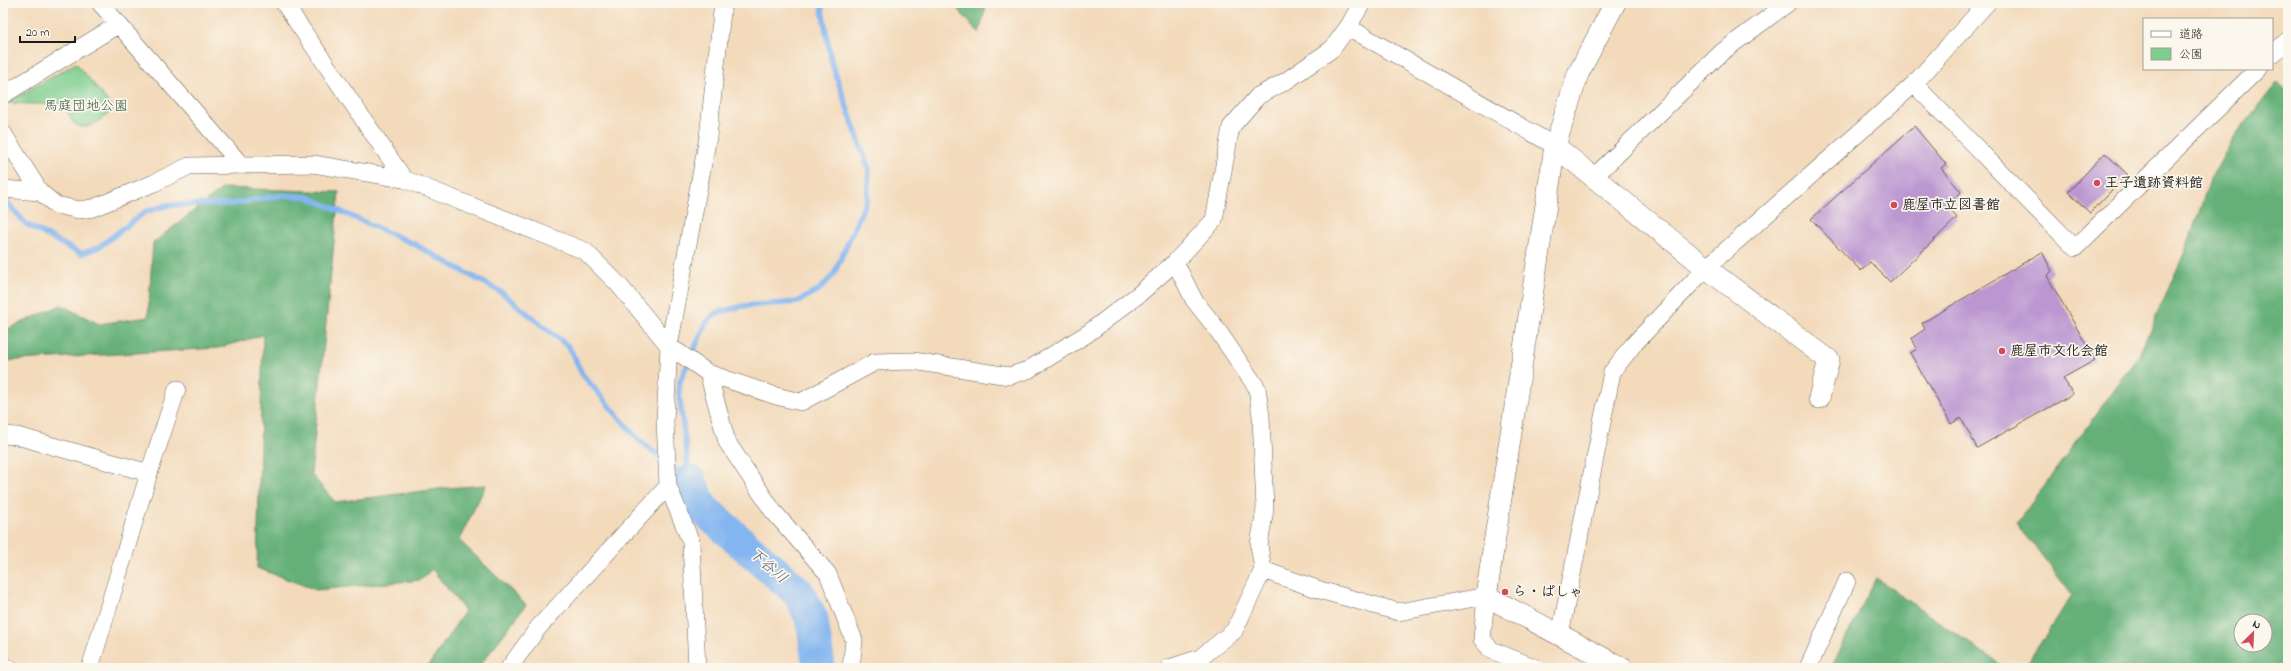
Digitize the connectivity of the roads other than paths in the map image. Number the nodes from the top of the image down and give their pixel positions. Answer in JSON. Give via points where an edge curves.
{"nodes":[{"id":1,"x":100,"y":3,"type":"edge"},
{"id":2,"x":284,"y":3,"type":"edge"},
{"id":3,"x":723,"y":3,"type":"edge"},
{"id":4,"x":1362,"y":3,"type":"edge"},
{"id":5,"x":1615,"y":3,"type":"edge"},
{"id":6,"x":1788,"y":3,"type":"edge"},
{"id":7,"x":1987,"y":3,"type":"edge"},
{"id":8,"x":119,"y":24,"type":"junction"},
{"id":9,"x":1348,"y":27,"type":"junction"},
{"id":10,"x":2288,"y":40,"type":"edge"},
{"id":11,"x":2273,"y":54,"type":"edge"},
{"id":12,"x":2257,"y":70,"type":"edge"},
{"id":13,"x":1914,"y":84,"type":"junction"},
{"id":14,"x":3,"y":95,"type":"edge"},
{"id":15,"x":3,"y":133,"type":"edge"},
{"id":16,"x":1555,"y":146,"type":"junction"},
{"id":17,"x":242,"y":166,"type":"junction"},
{"id":18,"x":1593,"y":178,"type":"junction"},
{"id":19,"x":404,"y":179,"type":"junction"},
{"id":20,"x":3,"y":189,"type":"edge"},
{"id":21,"x":40,"y":192,"type":"junction"},
{"id":22,"x":1176,"y":262,"type":"junction"},
{"id":23,"x":1706,"y":268,"type":"junction"},
{"id":24,"x":669,"y":346,"type":"junction"},
{"id":25,"x":708,"y":373,"type":"junction"},
{"id":26,"x":177,"y":389,"type":"dead end"},
{"id":27,"x":1819,"y":398,"type":"dead end"},
{"id":28,"x":3,"y":435,"type":"edge"},
{"id":29,"x":149,"y":473,"type":"junction"},
{"id":30,"x":668,"y":486,"type":"junction"},
{"id":31,"x":1263,"y":570,"type":"junction"},
{"id":32,"x":1847,"y":581,"type":"dead end"},
{"id":33,"x":1486,"y":596,"type":"junction"},
{"id":34,"x":1560,"y":635,"type":"junction"},
{"id":35,"x":3,"y":666,"type":"edge"},
{"id":36,"x":9,"y":668,"type":"edge"},
{"id":37,"x":90,"y":668,"type":"edge"},
{"id":38,"x":509,"y":668,"type":"edge"},
{"id":39,"x":697,"y":668,"type":"edge"},
{"id":40,"x":851,"y":668,"type":"edge"},
{"id":41,"x":1169,"y":668,"type":"edge"},
{"id":42,"x":1536,"y":668,"type":"edge"},
{"id":43,"x":1622,"y":668,"type":"edge"},
{"id":44,"x":1808,"y":668,"type":"edge"}],
"edges":[{"from":1,"to":8,"type":"street"},
{"from":2,"to":19,"type":"street"},
{"from":3,"to":24,"type":"street","via":[[708,137]]},
{"from":4,"to":9,"type":"street"},
{"from":5,"to":16,"type":"street","via":[[1578,74]]},
{"from":6,"to":18,"type":"street","via":[[1722,52]]},
{"from":7,"to":13,"type":"street"},
{"from":8,"to":14,"type":"street"},
{"from":8,"to":17,"type":"street"},
{"from":9,"to":16,"type":"street"},
{"from":9,"to":22,"type":"street","via":[[1332,49],[1286,81],[1258,96],[1231,127],[1214,220]]},
{"from":10,"to":11,"type":"street"},
{"from":12,"to":13,"type":"street","via":[[2075,248]]},
{"from":13,"to":23,"type":"street"},
{"from":15,"to":21,"type":"street"},
{"from":16,"to":18,"type":"street"},
{"from":16,"to":33,"type":"street"},
{"from":17,"to":19,"type":"street","via":[[313,164]]},
{"from":17,"to":21,"type":"street","via":[[189,166],[93,208],[79,210],[56,205]]},
{"from":18,"to":23,"type":"street"},
{"from":19,"to":24,"type":"street","via":[[584,251],[619,285]]},
{"from":20,"to":21,"type":"street"},
{"from":22,"to":25,"type":"street","via":[[1087,334],[1028,370],[1009,376],[913,362],[875,362],[801,402]]},
{"from":22,"to":31,"type":"street","via":[[1194,300],[1257,388],[1262,424],[1265,509],[1259,545]]},
{"from":23,"to":27,"type":"street","via":[[1829,360]]},
{"from":23,"to":34,"type":"street","via":[[1633,345],[1612,372]]},
{"from":24,"to":25,"type":"street"},
{"from":24,"to":30,"type":"street","via":[[664,421]]},
{"from":25,"to":40,"type":"street","via":[[727,442],[773,511],[828,574],[854,640]]},
{"from":26,"to":29,"type":"street"},
{"from":28,"to":29,"type":"street","via":[[17,436]]},
{"from":29,"to":37,"type":"street"},
{"from":30,"to":38,"type":"street","via":[[538,628]]},
{"from":30,"to":39,"type":"street","via":[[691,542]]},
{"from":31,"to":33,"type":"street","via":[[1323,591],[1399,612]]},
{"from":31,"to":41,"type":"street","via":[[1234,631],[1200,658]]},
{"from":32,"to":44,"type":"street"},
{"from":33,"to":34,"type":"street"},
{"from":33,"to":42,"type":"street","via":[[1482,639],[1491,650]]},
{"from":34,"to":43,"type":"street"},
{"from":35,"to":36,"type":"street"}]}
